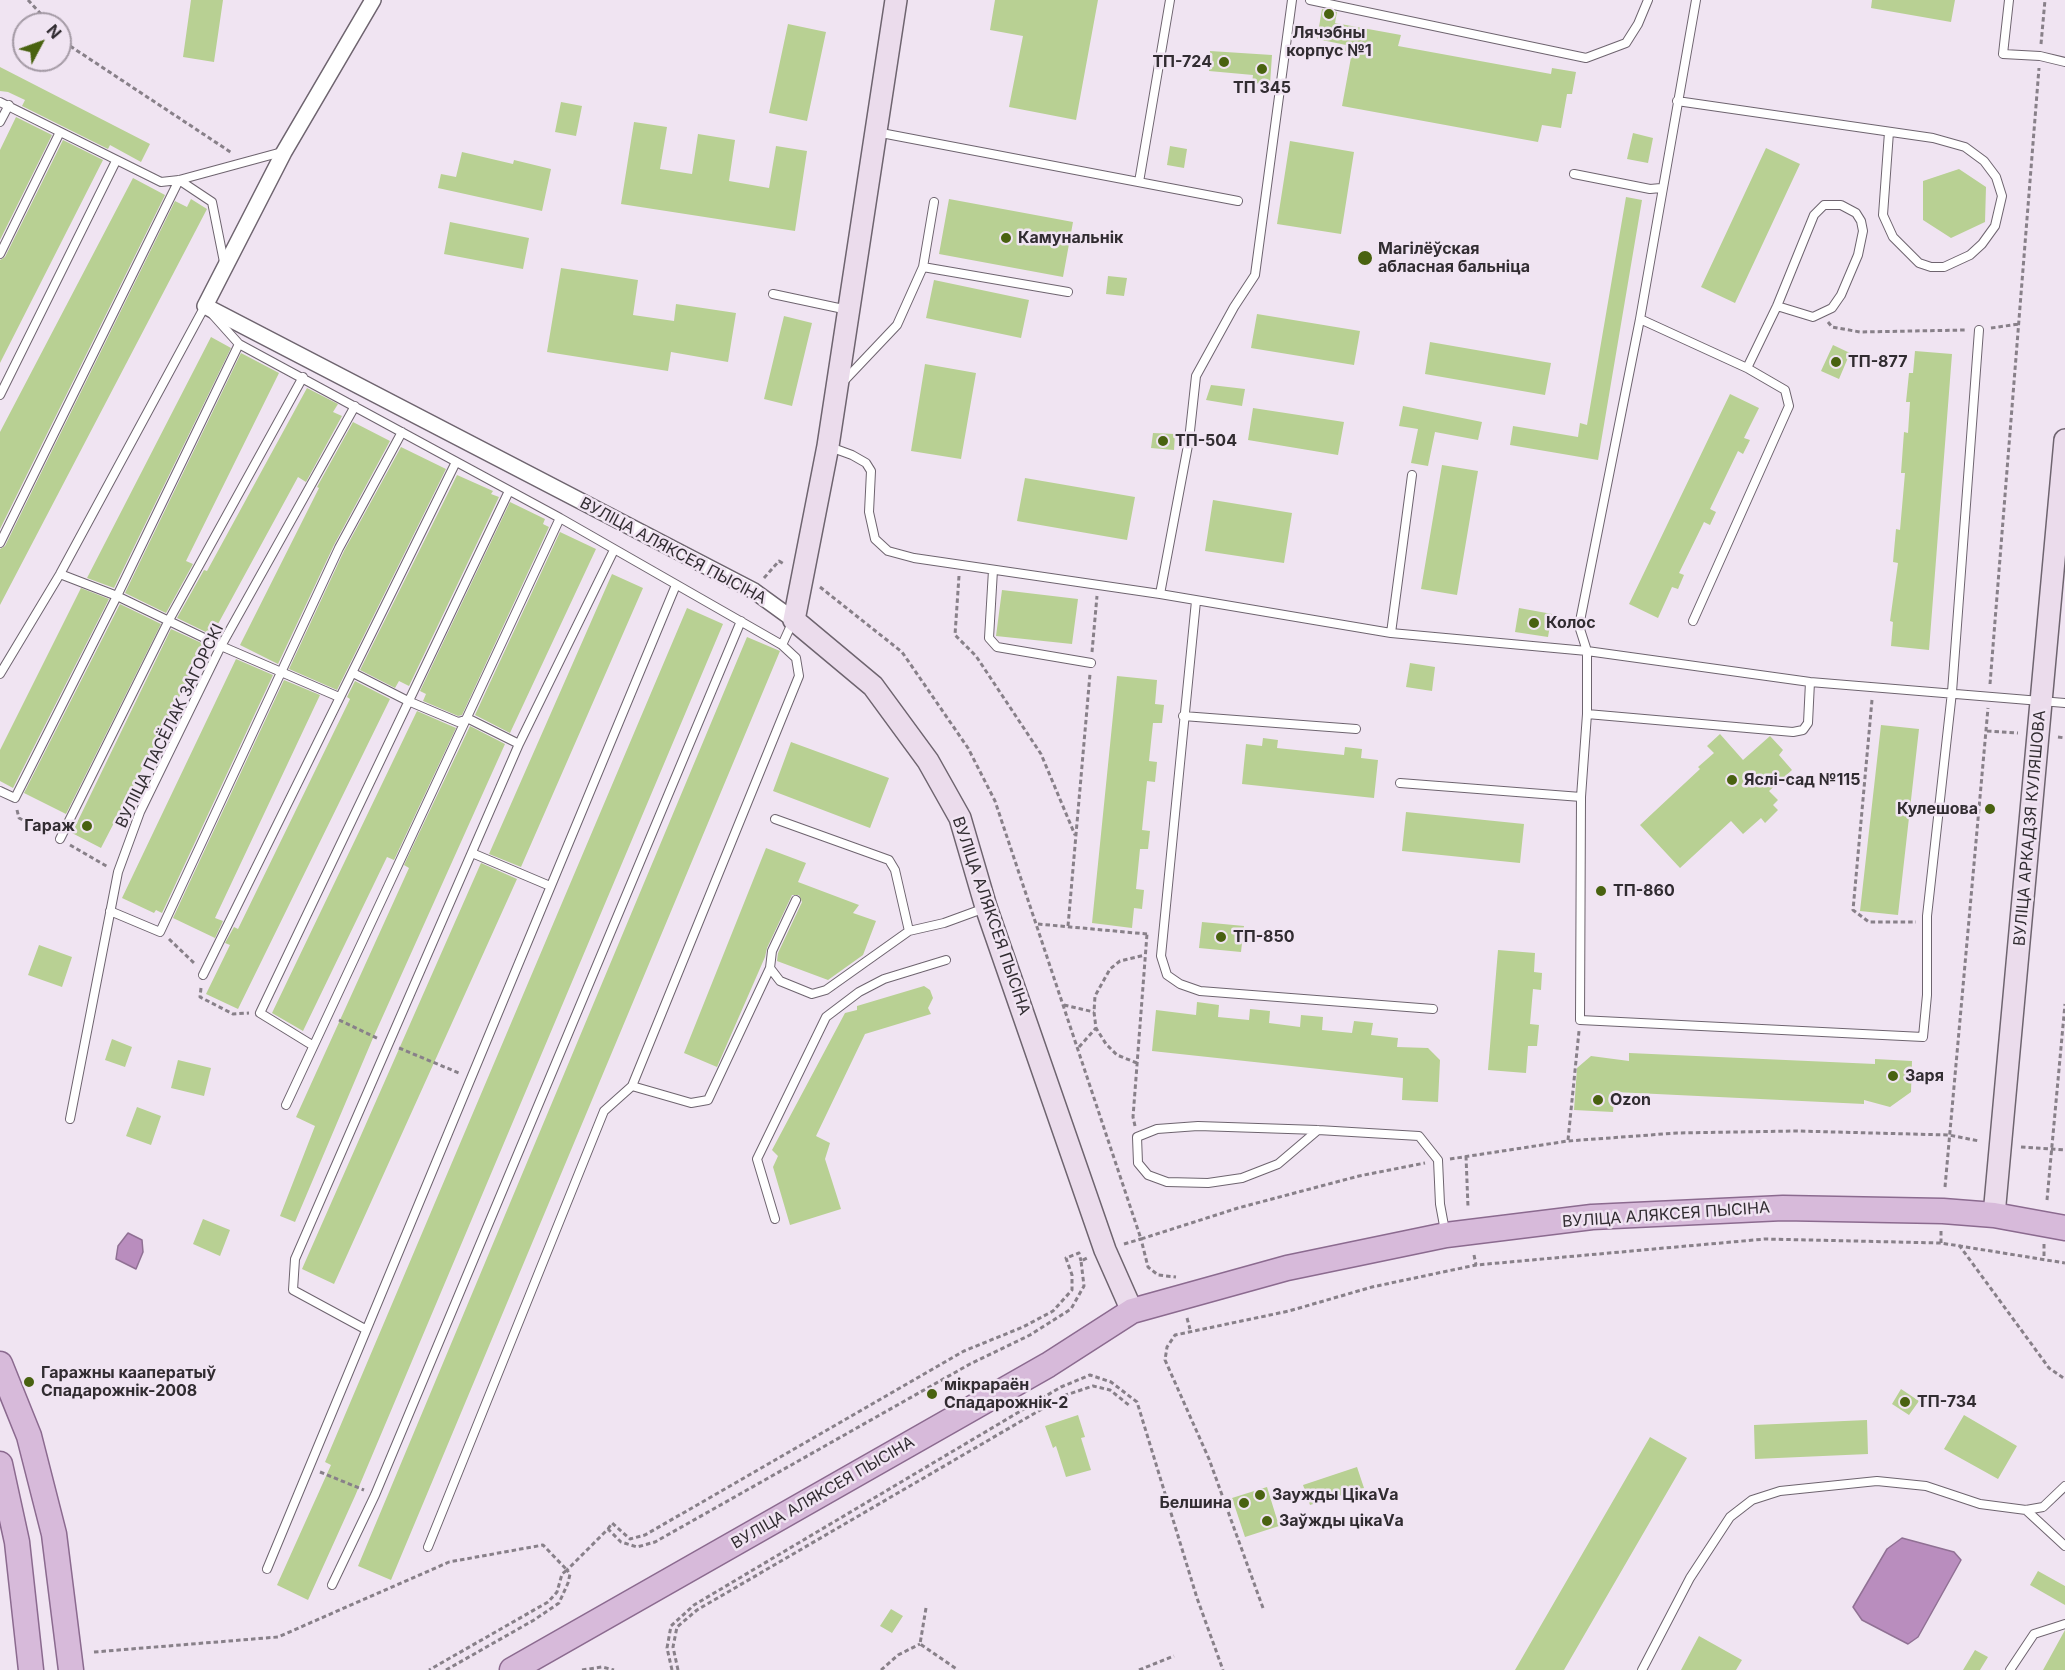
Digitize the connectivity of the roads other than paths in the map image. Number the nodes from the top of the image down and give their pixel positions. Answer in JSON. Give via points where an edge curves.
{"nodes":[{"id":1,"x":373,"y":0,"type":"edge"},
{"id":2,"x":896,"y":0,"type":"edge"},
{"id":3,"x":1170,"y":0,"type":"edge"},
{"id":4,"x":1292,"y":0,"type":"edge"},
{"id":5,"x":1310,"y":0,"type":"edge"},
{"id":6,"x":1648,"y":0,"type":"edge"},
{"id":7,"x":1696,"y":0,"type":"edge"},
{"id":8,"x":2009,"y":0,"type":"edge"},
{"id":9,"x":2065,"y":62,"type":"edge"},
{"id":10,"x":1677,"y":101,"type":"junction"},
{"id":11,"x":4,"y":104,"type":"edge"},
{"id":12,"x":0,"y":122,"type":"edge"},
{"id":13,"x":60,"y":132,"type":"junction"},
{"id":14,"x":875,"y":132,"type":"junction"},
{"id":15,"x":1889,"y":132,"type":"junction"},
{"id":16,"x":284,"y":152,"type":"junction"},
{"id":17,"x":116,"y":161,"type":"junction"},
{"id":18,"x":1574,"y":174,"type":"dead end"},
{"id":19,"x":179,"y":180,"type":"junction"},
{"id":20,"x":1139,"y":182,"type":"junction"},
{"id":21,"x":1661,"y":188,"type":"junction"},
{"id":22,"x":1238,"y":201,"type":"dead end"},
{"id":23,"x":934,"y":202,"type":"dead end"},
{"id":24,"x":0,"y":254,"type":"edge"},
{"id":25,"x":225,"y":266,"type":"junction"},
{"id":26,"x":923,"y":267,"type":"junction"},
{"id":27,"x":1068,"y":292,"type":"dead end"},
{"id":28,"x":773,"y":294,"type":"dead end"},
{"id":29,"x":205,"y":306,"type":"junction"},
{"id":30,"x":1777,"y":306,"type":"junction"},
{"id":31,"x":850,"y":310,"type":"junction"},
{"id":32,"x":1640,"y":319,"type":"junction"},
{"id":33,"x":1979,"y":330,"type":"road end"},
{"id":34,"x":239,"y":344,"type":"junction"},
{"id":35,"x":1747,"y":368,"type":"junction"},
{"id":36,"x":303,"y":377,"type":"junction"},
{"id":37,"x":835,"y":391,"type":"junction"},
{"id":38,"x":0,"y":395,"type":"edge"},
{"id":39,"x":355,"y":406,"type":"junction"},
{"id":40,"x":402,"y":432,"type":"junction"},
{"id":41,"x":2065,"y":440,"type":"edge"},
{"id":42,"x":828,"y":446,"type":"junction"},
{"id":43,"x":456,"y":462,"type":"junction"},
{"id":44,"x":1412,"y":475,"type":"dead end"},
{"id":45,"x":509,"y":491,"type":"junction"},
{"id":46,"x":560,"y":519,"type":"junction"},
{"id":47,"x":0,"y":543,"type":"edge"},
{"id":48,"x":614,"y":550,"type":"junction"},
{"id":49,"x":993,"y":570,"type":"junction"},
{"id":50,"x":60,"y":574,"type":"junction"},
{"id":51,"x":676,"y":585,"type":"junction"},
{"id":52,"x":1160,"y":594,"type":"junction"},
{"id":53,"x":117,"y":596,"type":"junction"},
{"id":54,"x":1196,"y":601,"type":"junction"},
{"id":55,"x":169,"y":620,"type":"junction"},
{"id":56,"x":794,"y":620,"type":"junction"},
{"id":57,"x":741,"y":621,"type":"junction"},
{"id":58,"x":1693,"y":621,"type":"dead end"},
{"id":59,"x":1391,"y":633,"type":"junction"},
{"id":60,"x":782,"y":645,"type":"junction"},
{"id":61,"x":221,"y":646,"type":"junction"},
{"id":62,"x":1587,"y":651,"type":"junction"},
{"id":63,"x":3,"y":663,"type":"edge"},
{"id":64,"x":1091,"y":663,"type":"road end"},
{"id":65,"x":282,"y":673,"type":"junction"},
{"id":66,"x":353,"y":673,"type":"junction"},
{"id":67,"x":0,"y":675,"type":"edge"},
{"id":68,"x":1810,"y":682,"type":"junction"},
{"id":69,"x":1952,"y":692,"type":"junction"},
{"id":70,"x":339,"y":696,"type":"junction"},
{"id":71,"x":2041,"y":699,"type":"junction"},
{"id":72,"x":408,"y":701,"type":"junction"},
{"id":73,"x":2065,"y":703,"type":"edge"},
{"id":74,"x":1587,"y":714,"type":"junction"},
{"id":75,"x":1183,"y":716,"type":"junction"},
{"id":76,"x":463,"y":721,"type":"junction"},
{"id":77,"x":1356,"y":729,"type":"dead end"},
{"id":78,"x":519,"y":744,"type":"junction"},
{"id":79,"x":1400,"y":783,"type":"dead end"},
{"id":80,"x":0,"y":791,"type":"edge"},
{"id":81,"x":1581,"y":797,"type":"junction"},
{"id":82,"x":775,"y":819,"type":"dead end"},
{"id":83,"x":60,"y":838,"type":"dead end"},
{"id":84,"x":472,"y":853,"type":"junction"},
{"id":85,"x":550,"y":886,"type":"junction"},
{"id":86,"x":796,"y":900,"type":"dead end"},
{"id":87,"x":986,"y":907,"type":"junction"},
{"id":88,"x":110,"y":911,"type":"junction"},
{"id":89,"x":909,"y":931,"type":"junction"},
{"id":90,"x":946,"y":960,"type":"dead end"},
{"id":91,"x":770,"y":968,"type":"junction"},
{"id":92,"x":203,"y":975,"type":"dead end"},
{"id":93,"x":1433,"y":1009,"type":"dead end"},
{"id":94,"x":312,"y":1045,"type":"junction"},
{"id":95,"x":632,"y":1086,"type":"junction"},
{"id":96,"x":286,"y":1105,"type":"dead end"},
{"id":97,"x":70,"y":1119,"type":"dead end"},
{"id":98,"x":1318,"y":1130,"type":"junction"},
{"id":99,"x":1994,"y":1215,"type":"junction"},
{"id":100,"x":775,"y":1219,"type":"dead end"},
{"id":101,"x":2065,"y":1228,"type":"edge"},
{"id":102,"x":1446,"y":1235,"type":"junction"},
{"id":103,"x":1132,"y":1311,"type":"junction"},
{"id":104,"x":365,"y":1329,"type":"junction"},
{"id":105,"x":0,"y":1364,"type":"edge"},
{"id":106,"x":0,"y":1464,"type":"edge"},
{"id":107,"x":2065,"y":1486,"type":"edge"},
{"id":108,"x":2026,"y":1510,"type":"junction"},
{"id":109,"x":2065,"y":1546,"type":"edge"},
{"id":110,"x":428,"y":1547,"type":"dead end"},
{"id":111,"x":267,"y":1569,"type":"dead end"},
{"id":112,"x":332,"y":1585,"type":"dead end"},
{"id":113,"x":2065,"y":1624,"type":"edge"},
{"id":114,"x":31,"y":1670,"type":"edge"},
{"id":115,"x":71,"y":1670,"type":"edge"},
{"id":116,"x":512,"y":1670,"type":"edge"},
{"id":117,"x":1641,"y":1670,"type":"edge"},
{"id":118,"x":2010,"y":1670,"type":"edge"}],
"edges":[{"from":1,"to":16,"type":"street"},
{"from":2,"to":14,"type":"main road"},
{"from":3,"to":20,"type":"lane"},
{"from":4,"to":52,"type":"lane","via":[[1255,275],[1196,376],[1189,440]]},
{"from":5,"to":6,"type":"lane","via":[[1586,58],[1626,43]]},
{"from":7,"to":10,"type":"lane"},
{"from":8,"to":9,"type":"lane","via":[[2003,54]]},
{"from":10,"to":15,"type":"lane"},
{"from":10,"to":21,"type":"lane"},
{"from":11,"to":12,"type":"lane"},
{"from":11,"to":13,"type":"lane"},
{"from":13,"to":17,"type":"lane"},
{"from":13,"to":24,"type":"lane"},
{"from":14,"to":20,"type":"lane"},
{"from":14,"to":31,"type":"main road"},
{"from":15,"to":15,"type":"lane","via":[[1965,147],[1984,161],[1996,177],[2002,196],[2000,212],[1995,226],[1970,255],[1944,267],[1931,267],[1919,263],[1893,237],[1883,215]]},
{"from":16,"to":19,"type":"lane"},
{"from":16,"to":25,"type":"street"},
{"from":17,"to":19,"type":"lane","via":[[161,182]]},
{"from":17,"to":38,"type":"lane"},
{"from":18,"to":21,"type":"lane"},
{"from":19,"to":25,"type":"lane","via":[[212,202]]},
{"from":19,"to":47,"type":"lane"},
{"from":20,"to":22,"type":"lane"},
{"from":21,"to":32,"type":"lane"},
{"from":23,"to":26,"type":"lane"},
{"from":25,"to":29,"type":"street"},
{"from":26,"to":27,"type":"lane"},
{"from":26,"to":37,"type":"lane","via":[[897,325]]},
{"from":28,"to":31,"type":"lane"},
{"from":29,"to":34,"type":"lane"},
{"from":29,"to":50,"type":"lane"},
{"from":29,"to":56,"type":"street","name":"ВУЛІЦА АЛЯКСЕЯ ПЫСІНА","via":[[754,591]]},
{"from":30,"to":30,"type":"lane","via":[[1814,215],[1824,204],[1840,205],[1856,213],[1863,231],[1858,255],[1832,308],[1813,317]]},
{"from":30,"to":35,"type":"lane"},
{"from":31,"to":37,"type":"main road"},
{"from":32,"to":35,"type":"lane"},
{"from":32,"to":62,"type":"lane","via":[[1579,626]]},
{"from":33,"to":69,"type":"lane"},
{"from":34,"to":36,"type":"lane"},
{"from":34,"to":53,"type":"lane"},
{"from":35,"to":58,"type":"lane","via":[[1785,390],[1789,406]]},
{"from":36,"to":39,"type":"lane"},
{"from":36,"to":55,"type":"lane"},
{"from":37,"to":42,"type":"main road"},
{"from":39,"to":40,"type":"lane"},
{"from":39,"to":61,"type":"lane","name":"ВУЛІЦА ПАСЁЛАК ЗАГОРСКІ"},
{"from":40,"to":43,"type":"lane"},
{"from":40,"to":65,"type":"lane","via":[[339,548]]},
{"from":41,"to":71,"type":"main road","name":"ВУЛІЦА АРКАДЗЯ КУЛЯШОВА"},
{"from":42,"to":49,"type":"lane","via":[[859,459],[871,471],[869,512],[875,539],[888,551]]},
{"from":42,"to":56,"type":"main road"},
{"from":43,"to":45,"type":"lane"},
{"from":43,"to":66,"type":"lane"},
{"from":44,"to":59,"type":"lane"},
{"from":45,"to":46,"type":"lane"},
{"from":45,"to":72,"type":"lane"},
{"from":46,"to":48,"type":"lane"},
{"from":46,"to":76,"type":"lane"},
{"from":48,"to":51,"type":"lane"},
{"from":48,"to":78,"type":"lane"},
{"from":49,"to":52,"type":"lane"},
{"from":49,"to":64,"type":"lane","via":[[989,638],[997,647]]},
{"from":50,"to":53,"type":"lane"},
{"from":50,"to":63,"type":"lane"},
{"from":51,"to":57,"type":"lane"},
{"from":51,"to":85,"type":"lane"},
{"from":52,"to":54,"type":"lane"},
{"from":53,"to":55,"type":"lane"},
{"from":53,"to":80,"type":"lane","via":[[15,798]]},
{"from":54,"to":59,"type":"lane"},
{"from":54,"to":75,"type":"lane"},
{"from":55,"to":61,"type":"lane"},
{"from":55,"to":83,"type":"lane"},
{"from":56,"to":60,"type":"lane"},
{"from":56,"to":87,"type":"main road","name":"ВУЛІЦА АЛЯКСЕЯ ПЫСІНА","via":[[873,686],[928,761],[960,818]]},
{"from":57,"to":60,"type":"lane"},
{"from":57,"to":112,"type":"lane","via":[[375,1495]]},
{"from":59,"to":62,"type":"lane"},
{"from":60,"to":95,"type":"lane","via":[[796,658],[799,676]]},
{"from":61,"to":65,"type":"lane"},
{"from":61,"to":88,"type":"lane","name":"ВУЛІЦА ПАСЁЛАК ЗАГОРСКІ","via":[[140,812],[118,872]]},
{"from":62,"to":68,"type":"lane"},
{"from":62,"to":74,"type":"lane"},
{"from":63,"to":67,"type":"lane"},
{"from":65,"to":70,"type":"lane"},
{"from":65,"to":88,"type":"lane","via":[[160,932]]},
{"from":66,"to":70,"type":"lane"},
{"from":66,"to":72,"type":"lane"},
{"from":68,"to":69,"type":"lane"},
{"from":68,"to":74,"type":"lane","via":[[1808,723],[1803,730],[1793,732]]},
{"from":69,"to":71,"type":"lane"},
{"from":69,"to":81,"type":"lane","via":[[1927,916],[1923,1037],[1580,1020]]},
{"from":70,"to":92,"type":"lane"},
{"from":71,"to":73,"type":"lane"},
{"from":71,"to":99,"type":"main road","name":"ВУЛІЦА АРКАДЗЯ КУЛЯШОВА"},
{"from":72,"to":76,"type":"lane"},
{"from":72,"to":94,"type":"lane","via":[[260,1013]]},
{"from":74,"to":81,"type":"lane"},
{"from":75,"to":77,"type":"lane"},
{"from":75,"to":93,"type":"lane","via":[[1161,956],[1167,975],[1200,991]]},
{"from":76,"to":78,"type":"lane","via":[[469,719]]},
{"from":76,"to":94,"type":"lane"},
{"from":78,"to":84,"type":"lane"},
{"from":79,"to":81,"type":"lane"},
{"from":82,"to":89,"type":"lane","via":[[889,860],[895,870]]},
{"from":84,"to":85,"type":"lane"},
{"from":84,"to":104,"type":"lane","via":[[295,1259],[293,1290]]},
{"from":85,"to":104,"type":"lane"},
{"from":86,"to":91,"type":"lane","via":[[772,951]]},
{"from":87,"to":89,"type":"lane"},
{"from":87,"to":103,"type":"main road","name":"ВУЛІЦА АЛЯКСЕЯ ПЫСІНА","via":[[1106,1250]]},
{"from":88,"to":97,"type":"lane","name":"ВУЛІЦА ПАСЁЛАК ЗАГОРСКІ"},
{"from":89,"to":91,"type":"lane","via":[[826,990],[812,993],[780,981]]},
{"from":90,"to":100,"type":"lane","via":[[884,979],[826,1017],[757,1159]]},
{"from":91,"to":95,"type":"lane","via":[[708,1100],[691,1103]]},
{"from":94,"to":96,"type":"lane"},
{"from":95,"to":110,"type":"lane","via":[[604,1111]]},
{"from":98,"to":98,"type":"lane","via":[[1198,1126],[1157,1129],[1137,1137],[1138,1163],[1148,1175],[1167,1182],[1208,1183],[1242,1178],[1278,1164]]},
{"from":98,"to":102,"type":"lane","via":[[1419,1136],[1438,1160]]},
{"from":99,"to":101,"type":"main road","name":"ВУЛІЦА АЛЯКСЕЯ ПЫСІНА"},
{"from":99,"to":102,"type":"main road","name":"ВУЛІЦА АЛЯКСЕЯ ПЫСІНА","via":[[1783,1208],[1592,1217]]},
{"from":102,"to":103,"type":"main road","name":"ВУЛІЦА АЛЯКСЕЯ ПЫСІНА","via":[[1287,1268]]},
{"from":103,"to":116,"type":"main road","name":"ВУЛІЦА АЛЯКСЕЯ ПЫСІНА","via":[[1038,1371]]},
{"from":104,"to":111,"type":"lane"},
{"from":105,"to":115,"type":"main road","via":[[28,1436],[54,1534]]},
{"from":106,"to":114,"type":"main road","via":[[17,1542]]},
{"from":107,"to":108,"type":"lane","via":[[2043,1507]]},
{"from":108,"to":109,"type":"lane"},
{"from":108,"to":117,"type":"lane","via":[[1980,1504],[1926,1486],[1877,1481],[1780,1491],[1752,1500],[1730,1517],[1690,1578]]},
{"from":113,"to":118,"type":"lane","via":[[2034,1634]]}]}
